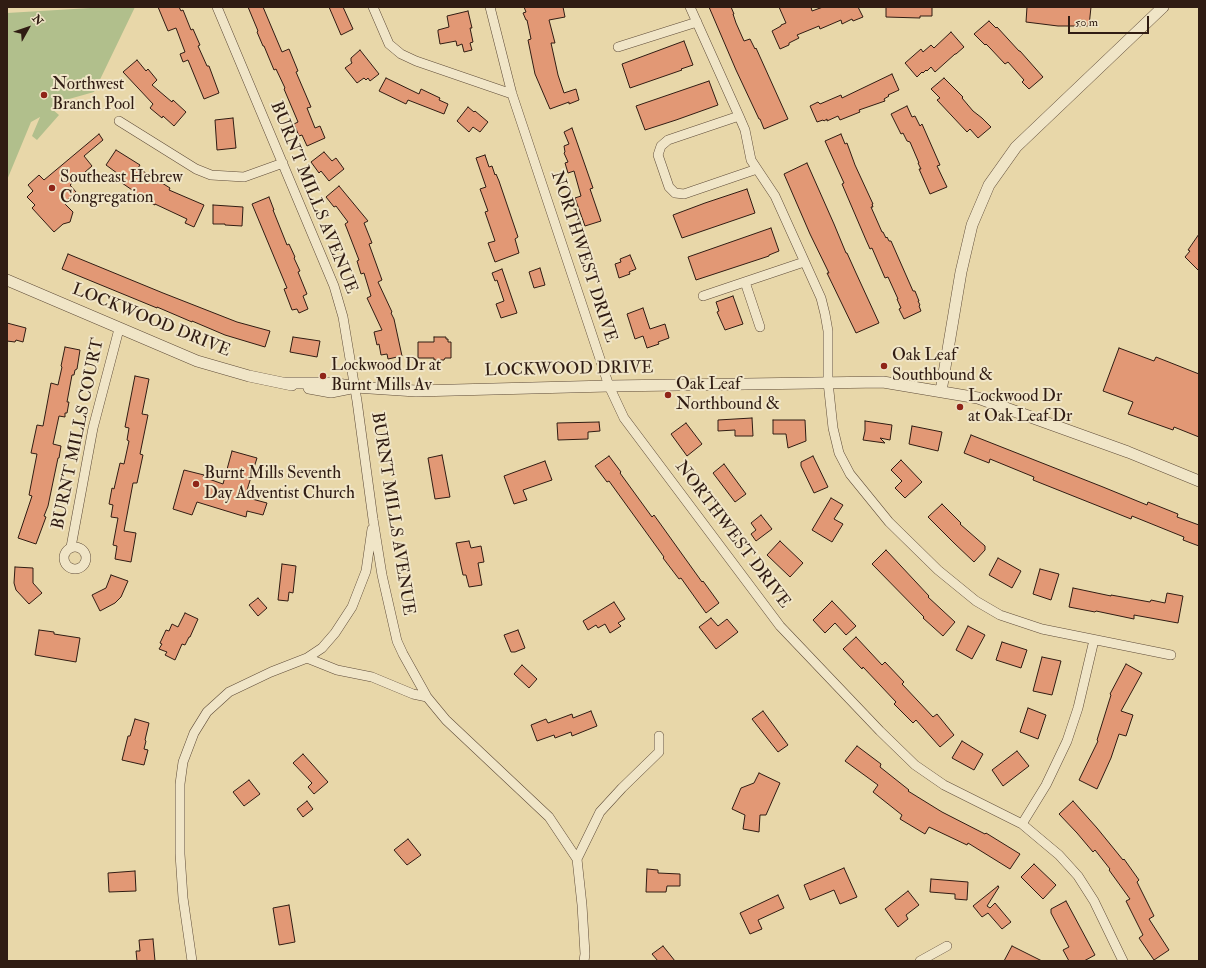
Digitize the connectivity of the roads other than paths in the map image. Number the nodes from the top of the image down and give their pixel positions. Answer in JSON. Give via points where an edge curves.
{"nodes":[{"id":1,"x":217,"y":7,"type":"edge"},
{"id":2,"x":373,"y":7,"type":"edge"},
{"id":3,"x":490,"y":7,"type":"edge"},
{"id":4,"x":690,"y":7,"type":"edge"},
{"id":5,"x":1163,"y":7,"type":"edge"},
{"id":6,"x":697,"y":22,"type":"junction"},
{"id":7,"x":618,"y":47,"type":"dead end"},
{"id":8,"x":512,"y":94,"type":"junction"},
{"id":9,"x":739,"y":116,"type":"junction"},
{"id":10,"x":119,"y":121,"type":"dead end"},
{"id":11,"x":283,"y":163,"type":"junction"},
{"id":12,"x":757,"y":169,"type":"junction"},
{"id":13,"x":804,"y":262,"type":"junction"},
{"id":14,"x":7,"y":280,"type":"edge"},
{"id":15,"x":745,"y":282,"type":"junction"},
{"id":16,"x":703,"y":296,"type":"dead end"},
{"id":17,"x":760,"y":327,"type":"dead end"},
{"id":18,"x":119,"y":329,"type":"junction"},
{"id":19,"x":828,"y":382,"type":"junction"},
{"id":20,"x":609,"y":386,"type":"junction"},
{"id":21,"x":355,"y":387,"type":"junction"},
{"id":22,"x":940,"y":391,"type":"junction"},
{"id":23,"x":1199,"y":481,"type":"edge"},
{"id":24,"x":373,"y":519,"type":"junction"},
{"id":25,"x":71,"y":547,"type":"dead end"},
{"id":26,"x":1094,"y":640,"type":"junction"},
{"id":27,"x":1171,"y":655,"type":"dead end"},
{"id":28,"x":307,"y":658,"type":"junction"},
{"id":29,"x":428,"y":697,"type":"junction"},
{"id":30,"x":659,"y":736,"type":"dead end"},
{"id":31,"x":1022,"y":824,"type":"junction"},
{"id":32,"x":577,"y":859,"type":"junction"},
{"id":33,"x":947,"y":946,"type":"dead end"},
{"id":34,"x":192,"y":961,"type":"edge"},
{"id":35,"x":584,"y":961,"type":"edge"},
{"id":36,"x":920,"y":961,"type":"edge"},
{"id":37,"x":1123,"y":961,"type":"edge"}],
"edges":[{"from":1,"to":11,"type":"street","name":"BURNT MILLS AVENUE"},
{"from":2,"to":8,"type":"street","via":[[389,44],[401,54]]},
{"from":3,"to":8,"type":"street","name":"NORTHWEST DRIVE"},
{"from":4,"to":6,"type":"street"},
{"from":5,"to":22,"type":"street","via":[[1016,147],[989,185],[972,225]]},
{"from":6,"to":7,"type":"street"},
{"from":6,"to":9,"type":"street"},
{"from":8,"to":20,"type":"street","name":"NORTHWEST DRIVE"},
{"from":9,"to":12,"type":"street","via":[[751,160]]},
{"from":9,"to":12,"type":"street","via":[[668,140],[661,146],[658,155],[662,168],[669,187],[675,193],[684,194]]},
{"from":10,"to":11,"type":"street","via":[[196,169],[211,175],[244,177]]},
{"from":11,"to":21,"type":"street","name":"BURNT MILLS AVENUE","via":[[334,286],[343,317]]},
{"from":12,"to":13,"type":"street","via":[[775,196]]},
{"from":13,"to":15,"type":"street"},
{"from":13,"to":19,"type":"street","via":[[821,298],[825,314],[828,331]]},
{"from":14,"to":18,"type":"street","name":"LOCKWOOD DRIVE"},
{"from":15,"to":16,"type":"street"},
{"from":15,"to":17,"type":"street"},
{"from":18,"to":21,"type":"street","name":"LOCKWOOD DRIVE","via":[[197,361],[249,376],[331,392]]},
{"from":18,"to":25,"type":"street","name":"BURNT MILLS COURT","via":[[93,428]]},
{"from":19,"to":20,"type":"street","name":"LOCKWOOD DRIVE"},
{"from":19,"to":22,"type":"street","name":"LOCKWOOD DRIVE","via":[[882,382]]},
{"from":19,"to":26,"type":"street","via":[[833,428],[839,453],[850,474],[889,522],[933,565],[976,600],[1000,615],[1042,629]]},
{"from":20,"to":21,"type":"street","name":"LOCKWOOD DRIVE","via":[[416,391]]},
{"from":20,"to":31,"type":"street","name":"NORTHWEST DRIVE","via":[[624,418],[780,626],[915,765],[944,785]]},
{"from":21,"to":24,"type":"street","name":"BURNT MILLS AVENUE"},
{"from":22,"to":23,"type":"street","name":"LOCKWOOD DRIVE","via":[[978,398],[1128,452]]},
{"from":24,"to":28,"type":"street","via":[[366,570],[352,607],[322,648]]},
{"from":24,"to":29,"type":"street","name":"BURNT MILLS AVENUE","via":[[397,641]]},
{"from":26,"to":27,"type":"street"},
{"from":26,"to":31,"type":"street","via":[[1067,742],[1046,785]]},
{"from":28,"to":29,"type":"street","via":[[336,670],[372,677],[412,694]]},
{"from":28,"to":34,"type":"street","via":[[229,692],[207,712],[188,747],[180,784],[180,854]]},
{"from":29,"to":32,"type":"street","name":"BURNT MILLS AVENUE","via":[[446,720],[550,817]]},
{"from":30,"to":32,"type":"street","via":[[658,752],[600,812]]},
{"from":31,"to":37,"type":"street","name":"NORTHWEST DRIVE","via":[[1059,855],[1078,876],[1094,901]]},
{"from":32,"to":35,"type":"street","name":"BURNT MILLS AVENUE"},
{"from":33,"to":36,"type":"street"}]}
